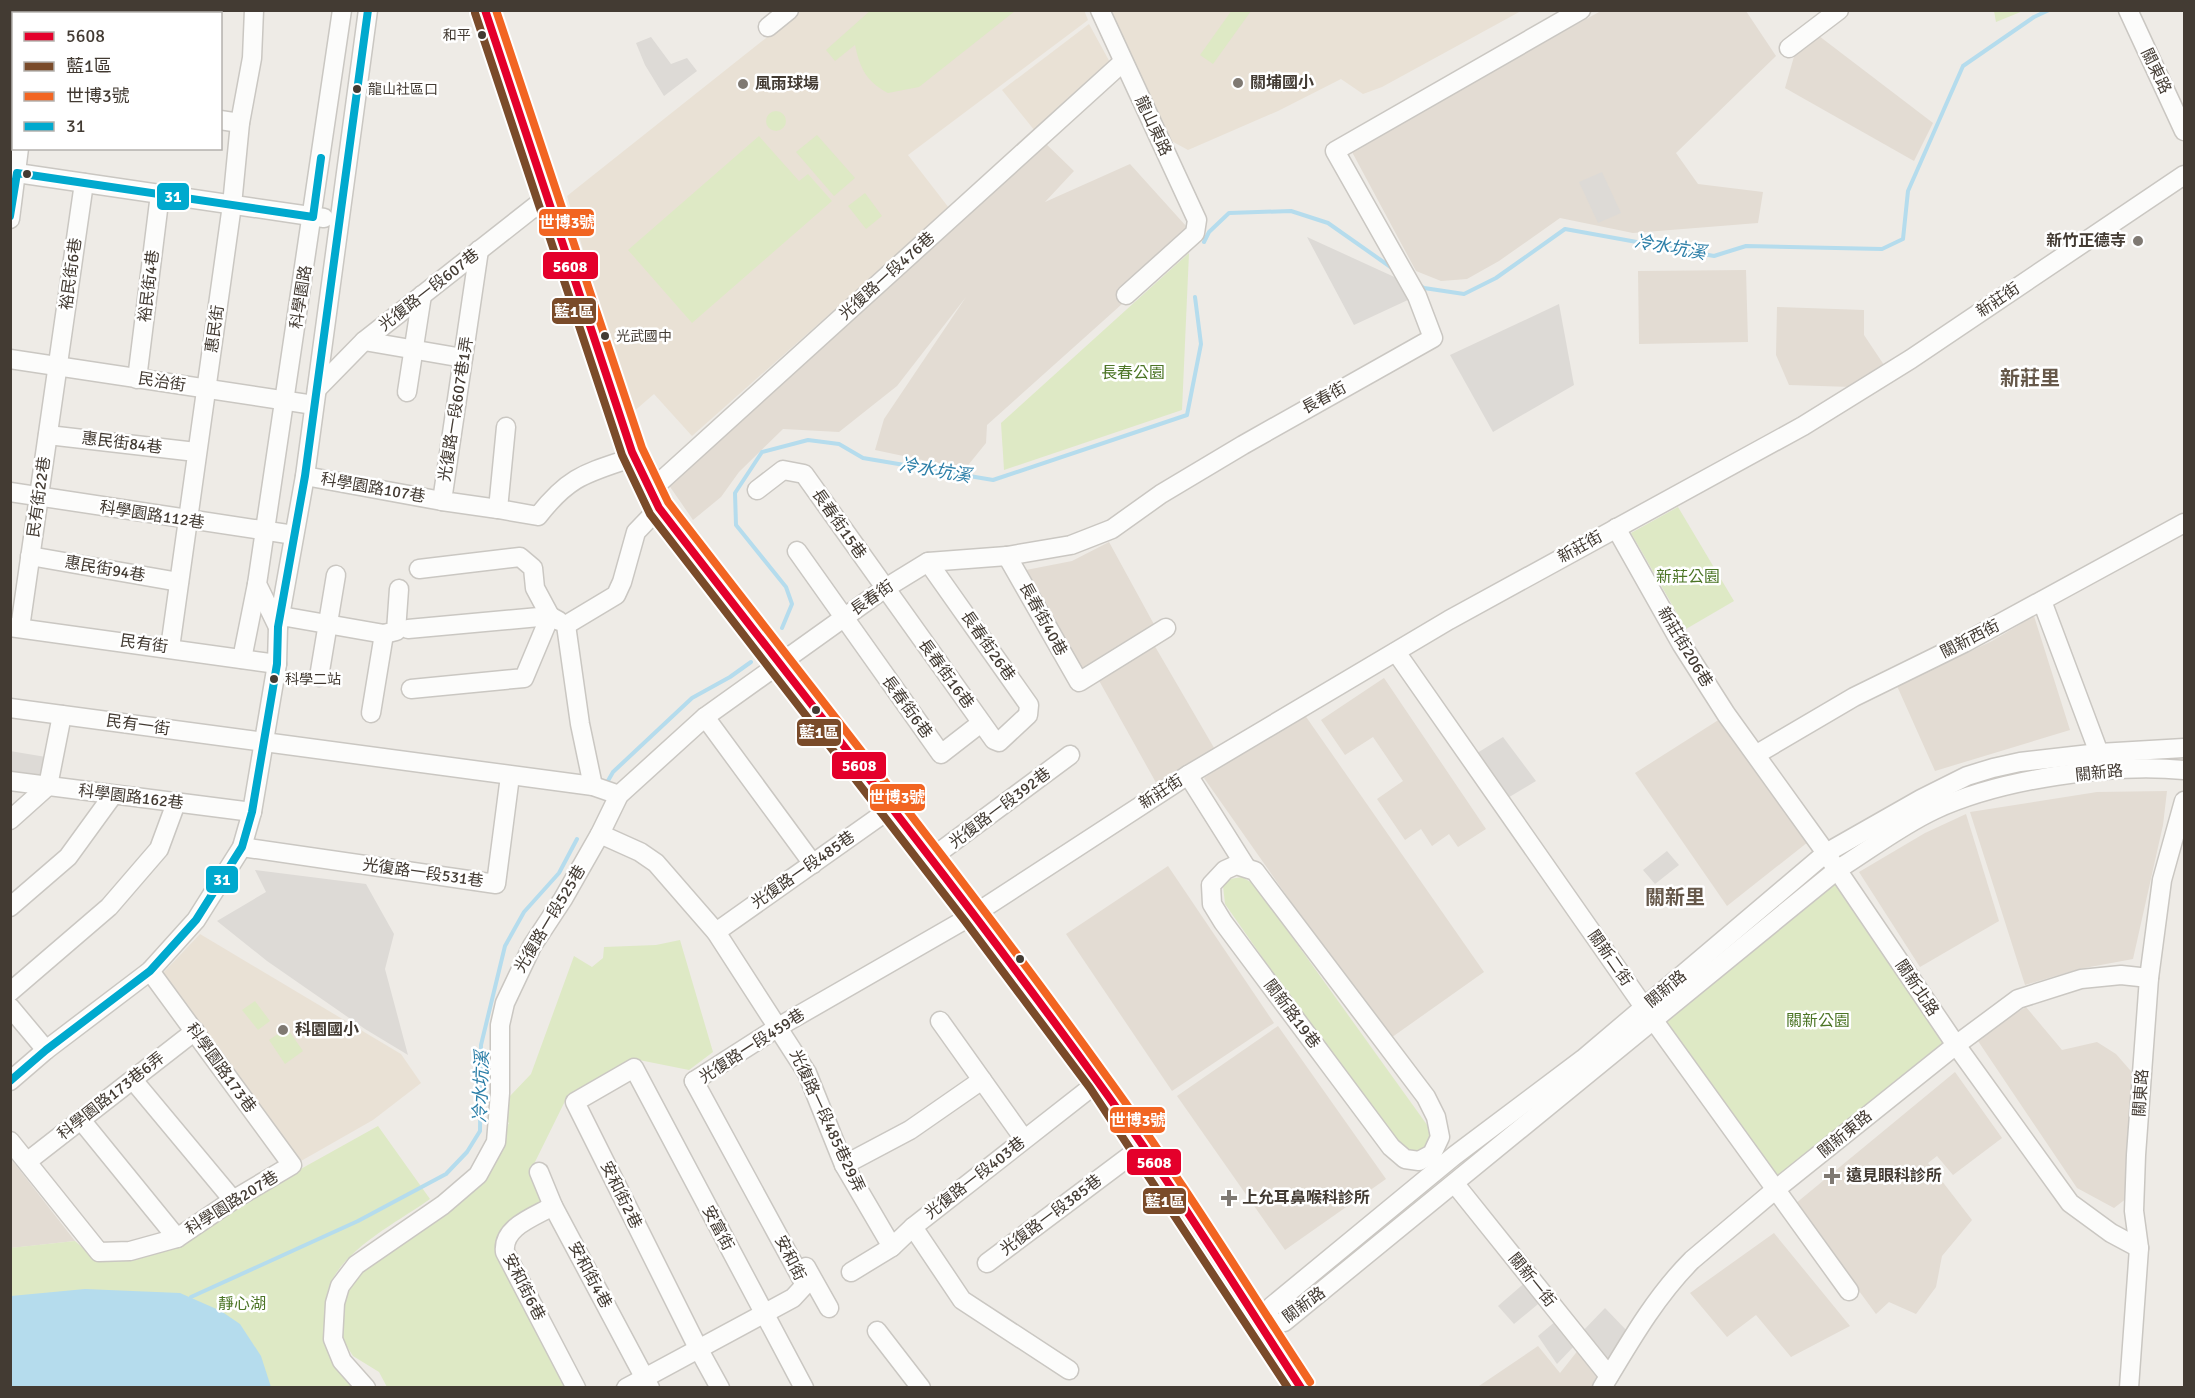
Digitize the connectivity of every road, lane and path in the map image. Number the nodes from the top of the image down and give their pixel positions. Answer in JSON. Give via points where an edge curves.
{"nodes":[{"id":1,"x":254,"y":10,"type":"edge"},
{"id":2,"x":342,"y":10,"type":"edge"},
{"id":3,"x":368,"y":10,"type":"edge"},
{"id":4,"x":485,"y":10,"type":"edge"},
{"id":5,"x":789,"y":10,"type":"edge"},
{"id":6,"x":1100,"y":10,"type":"edge"},
{"id":7,"x":1581,"y":10,"type":"edge"},
{"id":8,"x":1839,"y":10,"type":"edge"},
{"id":9,"x":2128,"y":10,"type":"edge"},
{"id":10,"x":768,"y":27,"type":"dead end"},
{"id":11,"x":1789,"y":48,"type":"dead end"},
{"id":12,"x":1123,"y":62,"type":"junction"},
{"id":13,"x":222,"y":120,"type":"edge"},
{"id":14,"x":240,"y":123,"type":"junction"},
{"id":15,"x":2184,"y":131,"type":"edge"},
{"id":16,"x":19,"y":150,"type":"edge"},
{"id":17,"x":17,"y":173,"type":"junction"},
{"id":18,"x":2184,"y":175,"type":"edge"},
{"id":19,"x":84,"y":183,"type":"junction"},
{"id":20,"x":160,"y":194,"type":"junction"},
{"id":21,"x":547,"y":197,"type":"junction"},
{"id":22,"x":232,"y":205,"type":"junction"},
{"id":23,"x":313,"y":217,"type":"junction"},
{"id":24,"x":10,"y":219,"type":"edge"},
{"id":25,"x":339,"y":220,"type":"junction"},
{"id":26,"x":479,"y":250,"type":"junction"},
{"id":27,"x":422,"y":295,"type":"junction"},
{"id":28,"x":1126,"y":296,"type":"dead end"},
{"id":29,"x":364,"y":340,"type":"junction"},
{"id":30,"x":413,"y":349,"type":"junction"},
{"id":31,"x":463,"y":358,"type":"junction"},
{"id":32,"x":10,"y":359,"type":"edge"},
{"id":33,"x":58,"y":365,"type":"junction"},
{"id":34,"x":137,"y":379,"type":"junction"},
{"id":35,"x":206,"y":389,"type":"junction"},
{"id":36,"x":407,"y":392,"type":"dead end"},
{"id":37,"x":316,"y":397,"type":"junction"},
{"id":38,"x":286,"y":401,"type":"junction"},
{"id":39,"x":506,"y":427,"type":"dead end"},
{"id":40,"x":48,"y":435,"type":"junction"},
{"id":41,"x":196,"y":452,"type":"junction"},
{"id":42,"x":634,"y":457,"type":"junction"},
{"id":43,"x":305,"y":476,"type":"junction"},
{"id":44,"x":757,"y":490,"type":"dead end"},
{"id":45,"x":10,"y":492,"type":"edge"},
{"id":46,"x":39,"y":497,"type":"junction"},
{"id":47,"x":655,"y":499,"type":"junction"},
{"id":48,"x":442,"y":501,"type":"junction"},
{"id":49,"x":498,"y":509,"type":"junction"},
{"id":50,"x":188,"y":521,"type":"junction"},
{"id":51,"x":2184,"y":523,"type":"edge"},
{"id":52,"x":1616,"y":528,"type":"junction"},
{"id":53,"x":264,"y":531,"type":"junction"},
{"id":54,"x":294,"y":535,"type":"junction"},
{"id":55,"x":797,"y":551,"type":"dead end"},
{"id":56,"x":30,"y":556,"type":"junction"},
{"id":57,"x":1007,"y":556,"type":"junction"},
{"id":58,"x":928,"y":562,"type":"junction"},
{"id":59,"x":419,"y":569,"type":"dead end"},
{"id":60,"x":336,"y":575,"type":"dead end"},
{"id":61,"x":179,"y":582,"type":"junction"},
{"id":62,"x":257,"y":584,"type":"junction"},
{"id":63,"x":399,"y":589,"type":"dead end"},
{"id":64,"x":884,"y":589,"type":"junction"},
{"id":65,"x":2042,"y":601,"type":"junction"},
{"id":66,"x":843,"y":619,"type":"junction"},
{"id":67,"x":558,"y":620,"type":"junction"},
{"id":68,"x":280,"y":622,"type":"junction"},
{"id":69,"x":328,"y":624,"type":"junction"},
{"id":70,"x":15,"y":627,"type":"edge"},
{"id":71,"x":1166,"y":628,"type":"dead end"},
{"id":72,"x":408,"y":629,"type":"dead end"},
{"id":73,"x":384,"y":634,"type":"junction"},
{"id":74,"x":170,"y":648,"type":"junction"},
{"id":75,"x":1396,"y":652,"type":"junction"},
{"id":76,"x":242,"y":659,"type":"junction"},
{"id":77,"x":277,"y":664,"type":"junction"},
{"id":78,"x":778,"y":664,"type":"junction"},
{"id":79,"x":319,"y":677,"type":"dead end"},
{"id":80,"x":411,"y":689,"type":"dead end"},
{"id":81,"x":1719,"y":703,"type":"joint"},
{"id":82,"x":10,"y":708,"type":"edge"},
{"id":83,"x":372,"y":713,"type":"dead end"},
{"id":84,"x":62,"y":715,"type":"junction"},
{"id":85,"x":705,"y":717,"type":"junction"},
{"id":86,"x":981,"y":723,"type":"junction"},
{"id":87,"x":1013,"y":730,"type":"joint"},
{"id":88,"x":265,"y":743,"type":"junction"},
{"id":89,"x":2184,"y":748,"type":"edge"},
{"id":90,"x":2099,"y":753,"type":"junction"},
{"id":91,"x":1757,"y":754,"type":"junction"},
{"id":92,"x":1070,"y":755,"type":"dead end"},
{"id":93,"x":2184,"y":770,"type":"edge"},
{"id":94,"x":1188,"y":775,"type":"junction"},
{"id":95,"x":510,"y":776,"type":"junction"},
{"id":96,"x":10,"y":781,"type":"edge"},
{"id":97,"x":48,"y":786,"type":"junction"},
{"id":98,"x":593,"y":786,"type":"junction"},
{"id":99,"x":113,"y":795,"type":"junction"},
{"id":100,"x":619,"y":795,"type":"junction"},
{"id":101,"x":2184,"y":801,"type":"edge"},
{"id":102,"x":176,"y":803,"type":"junction"},
{"id":103,"x":890,"y":809,"type":"junction"},
{"id":104,"x":252,"y":812,"type":"junction"},
{"id":105,"x":10,"y":820,"type":"edge"},
{"id":106,"x":600,"y":834,"type":"junction"},
{"id":107,"x":242,"y":847,"type":"junction"},
{"id":108,"x":1826,"y":853,"type":"junction"},
{"id":109,"x":930,"y":859,"type":"junction"},
{"id":110,"x":813,"y":864,"type":"junction"},
{"id":111,"x":1246,"y":867,"type":"junction"},
{"id":112,"x":1837,"y":870,"type":"junction"},
{"id":113,"x":10,"y":908,"type":"edge"},
{"id":114,"x":973,"y":915,"type":"junction"},
{"id":115,"x":716,"y":932,"type":"junction"},
{"id":116,"x":150,"y":971,"type":"junction"},
{"id":117,"x":2149,"y":978,"type":"junction"},
{"id":118,"x":10,"y":992,"type":"edge"},
{"id":119,"x":10,"y":1007,"type":"edge"},
{"id":120,"x":1650,"y":1014,"type":"junction"},
{"id":121,"x":940,"y":1021,"type":"dead end"},
{"id":122,"x":780,"y":1026,"type":"junction"},
{"id":123,"x":195,"y":1031,"type":"junction"},
{"id":124,"x":1956,"y":1045,"type":"junction"},
{"id":125,"x":46,"y":1050,"type":"junction"},
{"id":126,"x":633,"y":1068,"type":"joint"},
{"id":127,"x":133,"y":1080,"type":"junction"},
{"id":128,"x":982,"y":1080,"type":"junction"},
{"id":129,"x":10,"y":1081,"type":"edge"},
{"id":130,"x":694,"y":1081,"type":"junction"},
{"id":131,"x":1098,"y":1082,"type":"junction"},
{"id":132,"x":81,"y":1120,"type":"junction"},
{"id":133,"x":1440,"y":1137,"type":"junction"},
{"id":134,"x":1024,"y":1139,"type":"junction"},
{"id":135,"x":10,"y":1141,"type":"edge"},
{"id":136,"x":1143,"y":1146,"type":"junction"},
{"id":137,"x":1454,"y":1156,"type":"junction"},
{"id":138,"x":28,"y":1161,"type":"junction"},
{"id":139,"x":292,"y":1165,"type":"joint"},
{"id":140,"x":844,"y":1165,"type":"junction"},
{"id":141,"x":1424,"y":1169,"type":"junction"},
{"id":142,"x":539,"y":1172,"type":"dead end"},
{"id":143,"x":1455,"y":1184,"type":"junction"},
{"id":144,"x":1775,"y":1190,"type":"junction"},
{"id":145,"x":233,"y":1200,"type":"junction"},
{"id":146,"x":553,"y":1206,"type":"junction"},
{"id":147,"x":913,"y":1227,"type":"junction"},
{"id":148,"x":177,"y":1238,"type":"junction"},
{"id":149,"x":892,"y":1247,"type":"junction"},
{"id":150,"x":2139,"y":1248,"type":"junction"},
{"id":151,"x":987,"y":1263,"type":"dead end"},
{"id":152,"x":851,"y":1272,"type":"dead end"},
{"id":153,"x":1849,"y":1291,"type":"dead end"},
{"id":154,"x":829,"y":1308,"type":"dead end"},
{"id":155,"x":763,"y":1313,"type":"junction"},
{"id":156,"x":1262,"y":1325,"type":"junction"},
{"id":157,"x":877,"y":1331,"type":"dead end"},
{"id":158,"x":698,"y":1348,"type":"junction"},
{"id":159,"x":1069,"y":1370,"type":"dead end"},
{"id":160,"x":647,"y":1382,"type":"edge"},
{"id":161,"x":1606,"y":1382,"type":"edge"},
{"id":162,"x":366,"y":1388,"type":"edge"},
{"id":163,"x":576,"y":1388,"type":"edge"},
{"id":164,"x":626,"y":1388,"type":"edge"},
{"id":165,"x":720,"y":1388,"type":"edge"},
{"id":166,"x":804,"y":1388,"type":"edge"},
{"id":167,"x":921,"y":1388,"type":"edge"},
{"id":168,"x":1301,"y":1388,"type":"edge"},
{"id":169,"x":2129,"y":1388,"type":"edge"}],
"edges":[{"from":1,"to":14,"type":"street","name":"惠民街","via":[[252,58]]},
{"from":2,"to":23,"type":"street","name":"科學園路"},
{"from":3,"to":25,"type":"street","name":"科學園路"},
{"from":4,"to":21,"type":"main road"},
{"from":5,"to":10,"type":"street"},
{"from":6,"to":12,"type":"street","name":"龍山東路"},
{"from":7,"to":57,"type":"street","name":"長春街","via":[[1335,151],[1417,296],[1433,338],[1161,494],[1112,529],[1071,545]]},
{"from":8,"to":11,"type":"street"},
{"from":9,"to":15,"type":"street","name":"關東路"},
{"from":12,"to":28,"type":"street","name":"龍山東路","via":[[1197,220],[1195,233]]},
{"from":12,"to":47,"type":"street","name":"光復路一段476巷"},
{"from":13,"to":14,"type":"street"},
{"from":14,"to":22,"type":"street","name":"惠民街"},
{"from":16,"to":17,"type":"street"},
{"from":17,"to":19,"type":"street"},
{"from":17,"to":24,"type":"street"},
{"from":18,"to":52,"type":"street","name":"新莊街","via":[[1911,359],[1803,426]]},
{"from":19,"to":20,"type":"street"},
{"from":19,"to":33,"type":"street","name":"裕民街6巷"},
{"from":20,"to":22,"type":"street"},
{"from":20,"to":34,"type":"street","name":"裕民街4巷"},
{"from":21,"to":26,"type":"street","name":"光復路一段607巷"},
{"from":21,"to":42,"type":"main road"},
{"from":22,"to":23,"type":"street"},
{"from":22,"to":35,"type":"street","name":"惠民街"},
{"from":23,"to":25,"type":"street"},
{"from":23,"to":38,"type":"street","name":"科學園路"},
{"from":25,"to":37,"type":"street","name":"科學園路"},
{"from":26,"to":27,"type":"street","name":"光復路一段607巷"},
{"from":26,"to":31,"type":"street","name":"光復路一段607巷1弄"},
{"from":27,"to":29,"type":"street","name":"光復路一段607巷"},
{"from":27,"to":30,"type":"street"},
{"from":29,"to":30,"type":"street"},
{"from":29,"to":37,"type":"street","name":"光復路一段607巷"},
{"from":30,"to":31,"type":"street"},
{"from":30,"to":36,"type":"street"},
{"from":31,"to":48,"type":"street","name":"光復路一段607巷1弄"},
{"from":32,"to":33,"type":"street","name":"民治街"},
{"from":33,"to":34,"type":"street","name":"民治街"},
{"from":33,"to":40,"type":"street","name":"民有街22巷"},
{"from":34,"to":35,"type":"street","name":"民治街"},
{"from":35,"to":38,"type":"street","name":"民治街"},
{"from":35,"to":41,"type":"street","name":"惠民街"},
{"from":37,"to":38,"type":"street","name":"民治街"},
{"from":37,"to":43,"type":"street","name":"科學園路"},
{"from":38,"to":53,"type":"street","name":"科學園路"},
{"from":39,"to":49,"type":"street"},
{"from":40,"to":41,"type":"street","name":"惠民街84巷"},
{"from":40,"to":46,"type":"street","name":"民有街22巷"},
{"from":41,"to":50,"type":"street","name":"惠民街"},
{"from":42,"to":47,"type":"main road"},
{"from":42,"to":49,"type":"street","name":"光復路一段607巷1弄","via":[[584,474],[557,491],[538,516]]},
{"from":43,"to":48,"type":"street","name":"科學園路107巷"},
{"from":43,"to":54,"type":"street","name":"科學園路"},
{"from":44,"to":64,"type":"street","name":"長春街15巷","via":[[783,470],[804,474]]},
{"from":45,"to":46,"type":"street","name":"科學園路112巷"},
{"from":46,"to":50,"type":"street","name":"科學園路112巷"},
{"from":46,"to":56,"type":"street","name":"民有街22巷"},
{"from":47,"to":67,"type":"street","via":[[636,532],[616,595]]},
{"from":47,"to":78,"type":"main road"},
{"from":48,"to":49,"type":"street","name":"光復路一段607巷1弄"},
{"from":50,"to":53,"type":"street","name":"科學園路112巷"},
{"from":50,"to":61,"type":"street","name":"惠民街"},
{"from":51,"to":65,"type":"street","name":"關新西街"},
{"from":52,"to":75,"type":"street","name":"新莊街"},
{"from":52,"to":81,"type":"street","name":"新莊街206巷"},
{"from":53,"to":54,"type":"street","name":"科學園路112巷"},
{"from":53,"to":62,"type":"street","name":"科學園路"},
{"from":54,"to":68,"type":"street","name":"科學園路"},
{"from":55,"to":66,"type":"street"},
{"from":56,"to":61,"type":"street","name":"惠民街94巷"},
{"from":56,"to":70,"type":"street","name":"民有街22巷"},
{"from":57,"to":58,"type":"street","name":"長春街"},
{"from":57,"to":71,"type":"street","name":"長春街40巷","via":[[1078,682]]},
{"from":58,"to":64,"type":"street","name":"長春街"},
{"from":58,"to":87,"type":"street","name":"長春街26巷","via":[[1029,705],[1028,715]]},
{"from":59,"to":67,"type":"street","via":[[520,557],[533,568],[535,588]]},
{"from":60,"to":69,"type":"street"},
{"from":61,"to":74,"type":"street","name":"惠民街"},
{"from":62,"to":68,"type":"street","name":"科學園路"},
{"from":62,"to":76,"type":"street","name":"科學園路"},
{"from":63,"to":73,"type":"street","via":[[396,631]]},
{"from":64,"to":66,"type":"street","name":"長春街"},
{"from":64,"to":86,"type":"street","name":"長春街16巷"},
{"from":65,"to":90,"type":"street"},
{"from":65,"to":91,"type":"street","name":"關新西街","via":[[1854,697]]},
{"from":66,"to":78,"type":"street","name":"長春街"},
{"from":66,"to":86,"type":"street","name":"長春街6巷","via":[[940,754]]},
{"from":67,"to":72,"type":"street"},
{"from":67,"to":80,"type":"street","via":[[524,678]]},
{"from":67,"to":98,"type":"street"},
{"from":68,"to":69,"type":"street"},
{"from":68,"to":77,"type":"street","name":"科學園路"},
{"from":69,"to":73,"type":"street"},
{"from":69,"to":79,"type":"street"},
{"from":70,"to":74,"type":"street","name":"民有街"},
{"from":73,"to":83,"type":"street"},
{"from":74,"to":76,"type":"street","name":"民有街"},
{"from":75,"to":94,"type":"street","name":"新莊街"},
{"from":75,"to":120,"type":"street","name":"關新二街"},
{"from":76,"to":77,"type":"street","name":"民有街"},
{"from":77,"to":88,"type":"street","name":"科學園路"},
{"from":78,"to":85,"type":"street","name":"光復路一段525巷"},
{"from":78,"to":103,"type":"main road"},
{"from":81,"to":91,"type":"street","name":"關新北路"},
{"from":82,"to":84,"type":"street","name":"民有一街"},
{"from":84,"to":88,"type":"street","name":"民有一街"},
{"from":84,"to":97,"type":"street"},
{"from":85,"to":100,"type":"street","name":"光復路一段525巷"},
{"from":85,"to":110,"type":"street"},
{"from":86,"to":87,"type":"street","name":"長春街16巷","via":[[999,742]]},
{"from":88,"to":95,"type":"street"},
{"from":88,"to":104,"type":"street","name":"科學園路"},
{"from":89,"to":90,"type":"street","name":"關新路"},
{"from":90,"to":108,"type":"street","name":"關新路","via":[[2020,762],[1967,776]]},
{"from":91,"to":108,"type":"street","name":"關新北路"},
{"from":92,"to":109,"type":"street","name":"光復路一段392巷"},
{"from":93,"to":112,"type":"street","name":"關新路","via":[[2090,773],[1980,794],[1933,811]]},
{"from":94,"to":111,"type":"street"},
{"from":94,"to":114,"type":"street","name":"新莊街"},
{"from":95,"to":98,"type":"street"},
{"from":95,"to":107,"type":"street","name":"光復路一段531巷","via":[[496,884]]},
{"from":96,"to":97,"type":"street","name":"科學園路162巷"},
{"from":97,"to":99,"type":"street","name":"科學園路162巷"},
{"from":97,"to":105,"type":"street"},
{"from":98,"to":100,"type":"street"},
{"from":99,"to":102,"type":"street","name":"科學園路162巷"},
{"from":99,"to":113,"type":"street","via":[[68,857]]},
{"from":100,"to":106,"type":"street","name":"光復路一段525巷"},
{"from":101,"to":117,"type":"street","name":"關東路","via":[[2162,880]]},
{"from":102,"to":104,"type":"street","name":"科學園路162巷"},
{"from":102,"to":118,"type":"street","via":[[159,849],[109,907]]},
{"from":103,"to":109,"type":"main road"},
{"from":103,"to":110,"type":"street","name":"光復路一段485巷"},
{"from":104,"to":107,"type":"street","name":"科學園路"},
{"from":106,"to":115,"type":"street","name":"光復路一段485巷29弄","via":[[657,863]]},
{"from":106,"to":162,"type":"street","name":"光復路一段525巷","via":[[532,946],[505,1003],[500,1024],[500,1104],[495,1142],[478,1175],[443,1205],[356,1265],[340,1286],[333,1339],[342,1361]]},
{"from":107,"to":116,"type":"street","name":"科學園路","via":[[196,920]]},
{"from":108,"to":112,"type":"street","name":"關新北路"},
{"from":108,"to":120,"type":"street","name":"關新路"},
{"from":109,"to":114,"type":"main road"},
{"from":110,"to":115,"type":"street","name":"光復路一段485巷"},
{"from":111,"to":133,"type":"street","via":[[1261,879],[1420,1088],[1436,1117]]},
{"from":111,"to":141,"type":"street","name":"關新路19巷","via":[[1236,865],[1225,870],[1211,885],[1210,895],[1217,913],[1391,1147]]},
{"from":112,"to":120,"type":"street","name":"關新路"},
{"from":112,"to":124,"type":"street","name":"關新北路"},
{"from":114,"to":122,"type":"street","name":"光復路一段459巷"},
{"from":114,"to":131,"type":"main road"},
{"from":115,"to":122,"type":"street","name":"光復路一段485巷29弄"},
{"from":116,"to":123,"type":"street","name":"科學園路173巷"},
{"from":116,"to":125,"type":"street","name":"科學園路"},
{"from":117,"to":124,"type":"street","name":"關新東路","via":[[2080,978],[2018,999]]},
{"from":117,"to":150,"type":"street","name":"關東路","via":[[2134,1211]]},
{"from":119,"to":125,"type":"street"},
{"from":120,"to":137,"type":"street","name":"關新路"},
{"from":120,"to":143,"type":"street","name":"關新路"},
{"from":120,"to":144,"type":"street","name":"關新二街"},
{"from":121,"to":128,"type":"street"},
{"from":122,"to":130,"type":"street","name":"光復路一段459巷"},
{"from":122,"to":140,"type":"street","name":"光復路一段485巷29弄","via":[[807,1072]]},
{"from":123,"to":127,"type":"street","name":"科學園路173巷6弄"},
{"from":123,"to":139,"type":"street","name":"科學園路173巷"},
{"from":124,"to":144,"type":"street","name":"關新東路"},
{"from":124,"to":150,"type":"street","name":"關新北路","via":[[2070,1203]]},
{"from":125,"to":129,"type":"street","name":"科學園路"},
{"from":126,"to":155,"type":"street","name":"安富街"},
{"from":126,"to":158,"type":"street","name":"安和街2巷","via":[[575,1102]]},
{"from":127,"to":132,"type":"street","name":"科學園路173巷6弄"},
{"from":127,"to":145,"type":"street"},
{"from":128,"to":134,"type":"street"},
{"from":128,"to":140,"type":"street","via":[[910,1130]]},
{"from":130,"to":154,"type":"street","name":"光復路一段459巷","via":[[734,1135]]},
{"from":130,"to":155,"type":"street","name":"安和街","via":[[806,1285],[793,1298]]},
{"from":131,"to":134,"type":"street","name":"光復路一段403巷"},
{"from":131,"to":136,"type":"main road"},
{"from":132,"to":138,"type":"street","name":"科學園路173巷6弄"},
{"from":132,"to":148,"type":"street"},
{"from":133,"to":137,"type":"street"},
{"from":133,"to":141,"type":"street"},
{"from":134,"to":147,"type":"street","name":"光復路一段403巷"},
{"from":135,"to":138,"type":"street","name":"科學園路207巷"},
{"from":136,"to":151,"type":"street","name":"光復路一段385巷"},
{"from":136,"to":156,"type":"main road"},
{"from":137,"to":141,"type":"street","name":"關新路"},
{"from":138,"to":148,"type":"street","name":"科學園路207巷","via":[[99,1251],[130,1251]]},
{"from":139,"to":145,"type":"street","name":"科學園路207巷"},
{"from":140,"to":149,"type":"street","name":"光復路一段485巷29弄"},
{"from":141,"to":156,"type":"street","name":"關新路","via":[[1272,1305]]},
{"from":142,"to":146,"type":"street","name":"安和街4巷"},
{"from":143,"to":156,"type":"street","name":"關新路","via":[[1284,1322]]},
{"from":143,"to":161,"type":"street","name":"關新一街"},
{"from":144,"to":153,"type":"street","name":"關新二街"},
{"from":144,"to":161,"type":"street","name":"關新東路","via":[[1672,1280]]},
{"from":145,"to":148,"type":"street","name":"科學園路207巷"},
{"from":146,"to":160,"type":"street","name":"安和街4巷"},
{"from":146,"to":163,"type":"street","name":"安和街6巷","via":[[510,1231],[504,1242],[505,1252]]},
{"from":147,"to":149,"type":"street","name":"光復路一段403巷"},
{"from":147,"to":159,"type":"street","via":[[962,1300]]},
{"from":149,"to":152,"type":"street","name":"光復路一段403巷"},
{"from":150,"to":169,"type":"street","name":"關東路"},
{"from":155,"to":158,"type":"street","name":"安和街"},
{"from":155,"to":166,"type":"street","name":"安富街"},
{"from":156,"to":168,"type":"main road"},
{"from":157,"to":167,"type":"street"},
{"from":158,"to":160,"type":"street","name":"安和街"},
{"from":158,"to":165,"type":"street"},
{"from":160,"to":164,"type":"street","name":"安和街"}]}
